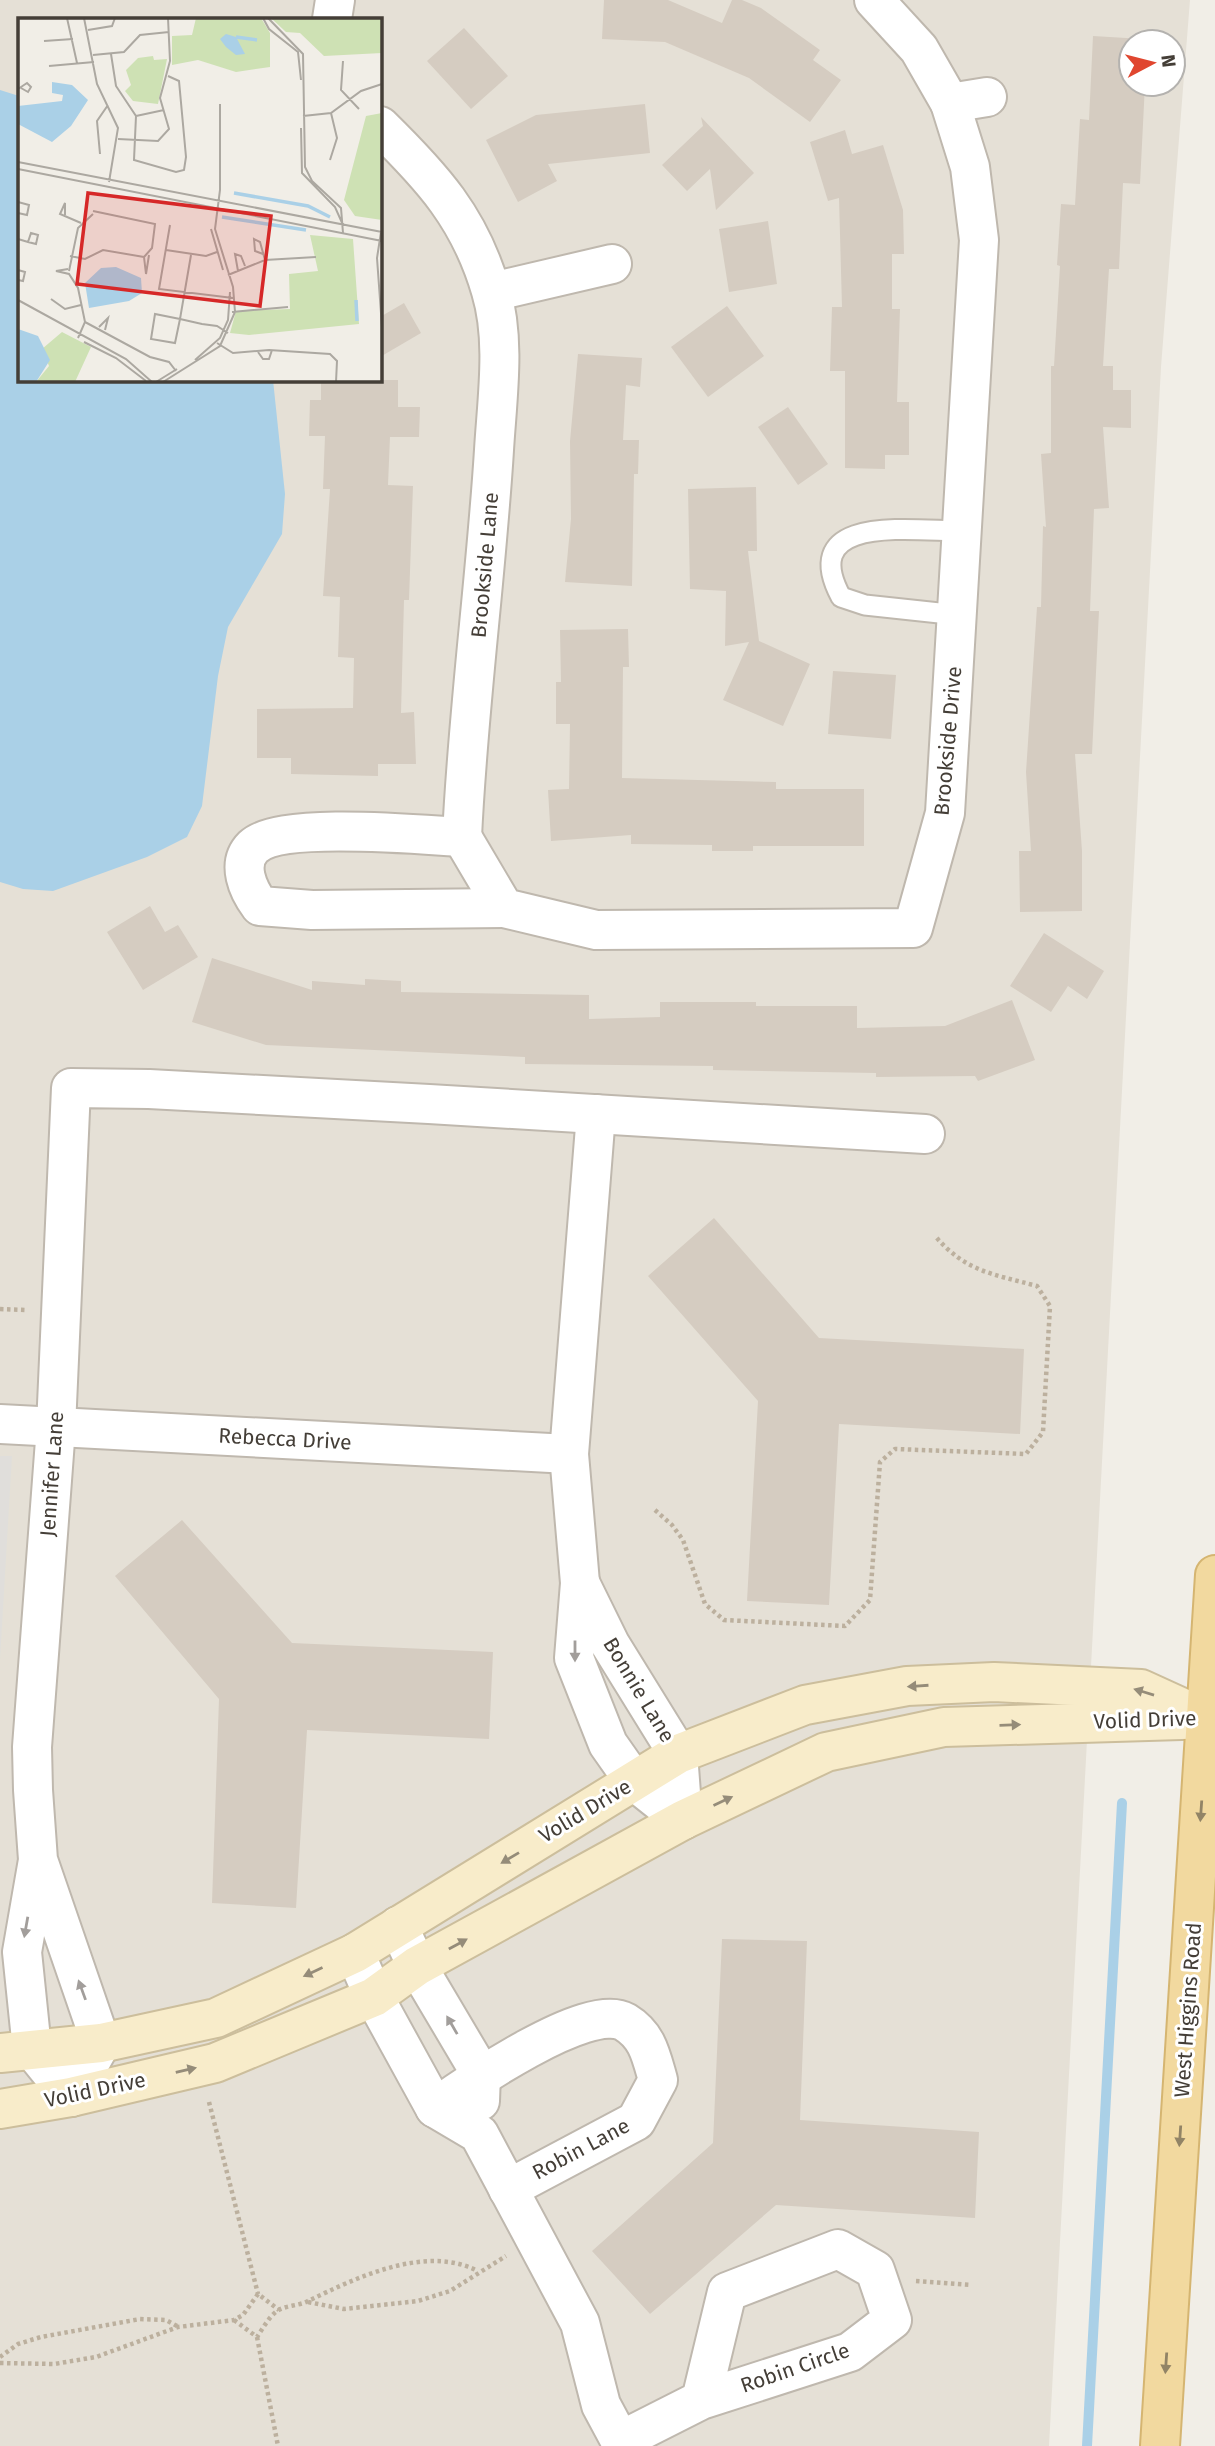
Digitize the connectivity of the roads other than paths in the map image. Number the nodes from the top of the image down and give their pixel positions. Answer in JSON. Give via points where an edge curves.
{"nodes":[{"id":1,"x":335,"y":0,"type":"edge"},
{"id":2,"x":874,"y":0,"type":"edge"},
{"id":3,"x":332,"y":18,"type":"edge"},
{"id":4,"x":987,"y":97,"type":"dead end"},
{"id":5,"x":950,"y":103,"type":"junction"},
{"id":6,"x":382,"y":128,"type":"edge"},
{"id":7,"x":612,"y":264,"type":"dead end"},
{"id":8,"x":492,"y":292,"type":"junction"},
{"id":9,"x":960,"y":531,"type":"junction"},
{"id":10,"x":958,"y":615,"type":"junction"},
{"id":11,"x":463,"y":836,"type":"junction"},
{"id":12,"x":504,"y":908,"type":"junction"},
{"id":13,"x":596,"y":1114,"type":"junction"},
{"id":14,"x":925,"y":1134,"type":"dead end"},
{"id":15,"x":0,"y":1424,"type":"edge"},
{"id":16,"x":56,"y":1426,"type":"junction"},
{"id":17,"x":569,"y":1454,"type":"junction"},
{"id":18,"x":1215,"y":1575,"type":"edge"},
{"id":19,"x":580,"y":1583,"type":"junction"},
{"id":20,"x":1211,"y":1719,"type":"edge"},
{"id":21,"x":678,"y":1755,"type":"junction"},
{"id":22,"x":634,"y":1781,"type":"junction"},
{"id":23,"x":683,"y":1820,"type":"junction"},
{"id":24,"x":38,"y":1860,"type":"junction"},
{"id":25,"x":398,"y":1926,"type":"junction"},
{"id":26,"x":355,"y":1953,"type":"junction"},
{"id":27,"x":417,"y":1966,"type":"junction"},
{"id":28,"x":374,"y":1997,"type":"junction"},
{"id":29,"x":101,"y":2043,"type":"junction"},
{"id":30,"x":16,"y":2051,"type":"edge"},
{"id":31,"x":481,"y":2074,"type":"junction"},
{"id":32,"x":71,"y":2097,"type":"junction"},
{"id":33,"x":435,"y":2108,"type":"junction"},
{"id":34,"x":0,"y":2109,"type":"edge"},
{"id":35,"x":479,"y":2134,"type":"junction"},
{"id":36,"x":508,"y":2189,"type":"junction"},
{"id":37,"x":701,"y":2400,"type":"junction"},
{"id":38,"x":622,"y":2443,"type":"edge"},
{"id":39,"x":1160,"y":2446,"type":"edge"}],
"edges":[{"from":1,"to":3,"type":"street"},
{"from":2,"to":5,"type":"street","name":"Brookside Drive","via":[[919,49]]},
{"from":4,"to":5,"type":"street"},
{"from":5,"to":9,"type":"street","name":"Brookside Drive","via":[[971,167],[979,240]]},
{"from":6,"to":8,"type":"street","name":"Brookside Lane","via":[[433,178],[468,229]]},
{"from":7,"to":8,"type":"street"},
{"from":8,"to":11,"type":"street","name":"Brookside Lane","via":[[499,357],[483,608],[466,740]]},
{"from":9,"to":10,"type":"street","name":"Brookside Drive"},
{"from":9,"to":10,"type":"lane","via":[[864,530],[843,539],[833,555],[830,577],[841,597],[865,605]]},
{"from":10,"to":12,"type":"street","name":"Brookside Drive","via":[[945,813],[913,928],[596,930]]},
{"from":11,"to":12,"type":"street"},
{"from":11,"to":12,"type":"street","via":[[314,831],[278,836],[253,846],[246,862],[247,888],[260,906],[312,910]]},
{"from":13,"to":14,"type":"street"},
{"from":13,"to":16,"type":"street","name":"Jennifer Lane","via":[[71,1088]]},
{"from":13,"to":17,"type":"street","name":"Bonnie Lane"},
{"from":15,"to":16,"type":"street","name":"Rebecca Drive"},
{"from":16,"to":17,"type":"street","name":"Rebecca Drive"},
{"from":16,"to":24,"type":"street","name":"Jennifer Lane","via":[[32,1746]]},
{"from":17,"to":19,"type":"street","name":"Bonnie Lane"},
{"from":18,"to":20,"type":"main road","name":"West Higgins Road"},
{"from":19,"to":21,"type":"street","name":"Bonnie Lane","via":[[610,1644]]},
{"from":19,"to":22,"type":"street","name":"Bonnie Lane","one_way":true,"via":[[574,1658],[608,1744]]},
{"from":20,"to":21,"type":"street","name":"Volid Drive","one_way":true,"via":[[1141,1689],[994,1682],[907,1686],[805,1705]]},
{"from":23,"to":20,"type":"street","name":"Volid Drive","one_way":true,"via":[[826,1752],[944,1727]]},
{"from":20,"to":39,"type":"main road","name":"West Higgins Road","one_way":true},
{"from":21,"to":22,"type":"street","name":"Volid Drive"},
{"from":21,"to":23,"type":"street","name":"Bonnie Lane"},
{"from":22,"to":23,"type":"street","name":"Bonnie Lane"},
{"from":22,"to":25,"type":"street","name":"Volid Drive","one_way":true},
{"from":27,"to":23,"type":"street","name":"Volid Drive","one_way":true},
{"from":29,"to":24,"type":"street","name":"Jennifer Lane","one_way":true},
{"from":24,"to":30,"type":"street","name":"Jennifer Lane","one_way":true,"via":[[22,1952]]},
{"from":25,"to":26,"type":"street","name":"Volid Drive"},
{"from":25,"to":27,"type":"street"},
{"from":26,"to":28,"type":"street"},
{"from":26,"to":29,"type":"street","name":"Volid Drive","one_way":true,"via":[[216,2018]]},
{"from":27,"to":28,"type":"street","name":"Volid Drive"},
{"from":31,"to":27,"type":"street","one_way":true},
{"from":32,"to":28,"type":"street","name":"Volid Drive","one_way":true,"via":[[215,2063]]},
{"from":28,"to":33,"type":"street"},
{"from":29,"to":30,"type":"street","name":"Volid Drive"},
{"from":29,"to":32,"type":"street"},
{"from":30,"to":32,"type":"street"},
{"from":31,"to":33,"type":"street","name":"Robin Lane"},
{"from":31,"to":35,"type":"street","name":"Robin Lane"},
{"from":31,"to":36,"type":"street","name":"Robin Lane","via":[[590,2019],[623,2021],[647,2041],[658,2080],[636,2121]]},
{"from":32,"to":34,"type":"street","name":"Volid Drive"},
{"from":33,"to":35,"type":"street"},
{"from":35,"to":36,"type":"street","name":"Robin Lane"},
{"from":36,"to":38,"type":"street","name":"Robin Lane","via":[[580,2323],[601,2405]]},
{"from":37,"to":37,"type":"street","name":"Robin Circle","via":[[850,2352],[892,2320],[875,2270],[838,2249],[727,2292]]},
{"from":37,"to":38,"type":"street","name":"Robin Circle"}]}
